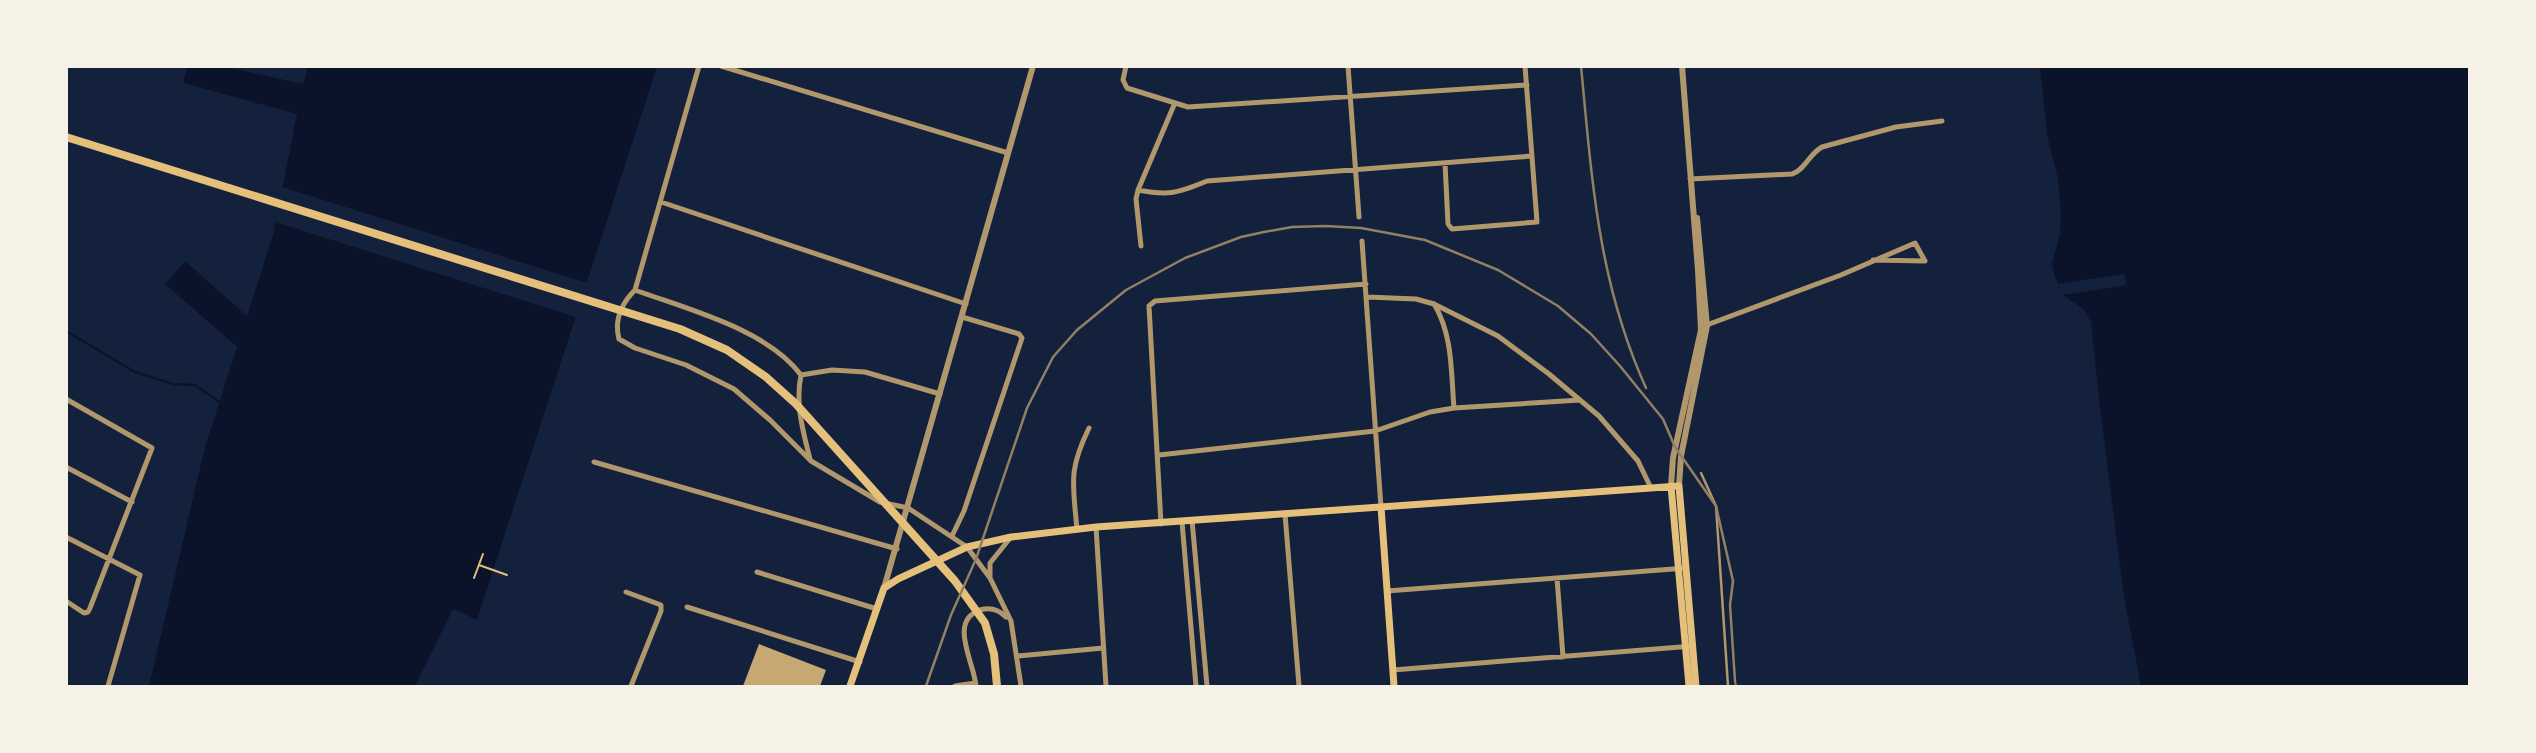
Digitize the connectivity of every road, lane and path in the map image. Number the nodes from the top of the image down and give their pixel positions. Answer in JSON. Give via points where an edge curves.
{"nodes":[{"id":1,"x":699,"y":66,"type":"edge"},
{"id":2,"x":721,"y":66,"type":"edge"},
{"id":3,"x":1033,"y":66,"type":"edge"},
{"id":4,"x":1126,"y":66,"type":"edge"},
{"id":5,"x":1348,"y":66,"type":"edge"},
{"id":6,"x":1525,"y":66,"type":"edge"},
{"id":7,"x":1684,"y":66,"type":"edge"},
{"id":8,"x":1527,"y":85,"type":"junction"},
{"id":9,"x":1350,"y":97,"type":"junction"},
{"id":10,"x":1174,"y":105,"type":"junction"},
{"id":11,"x":1942,"y":121,"type":"dead end"},
{"id":12,"x":66,"y":136,"type":"edge"},
{"id":13,"x":1008,"y":153,"type":"junction"},
{"id":14,"x":1532,"y":156,"type":"junction"},
{"id":15,"x":1445,"y":163,"type":"junction"},
{"id":16,"x":1355,"y":170,"type":"junction"},
{"id":17,"x":1692,"y":179,"type":"junction"},
{"id":18,"x":1138,"y":191,"type":"junction"},
{"id":19,"x":661,"y":202,"type":"junction"},
{"id":20,"x":1359,"y":217,"type":"dead end"},
{"id":21,"x":1362,"y":241,"type":"dead end"},
{"id":22,"x":1141,"y":246,"type":"dead end"},
{"id":23,"x":1873,"y":260,"type":"junction"},
{"id":24,"x":1366,"y":284,"type":"junction"},
{"id":25,"x":635,"y":290,"type":"junction"},
{"id":26,"x":1367,"y":297,"type":"junction"},
{"id":27,"x":966,"y":304,"type":"junction"},
{"id":28,"x":1434,"y":304,"type":"junction"},
{"id":29,"x":962,"y":317,"type":"junction"},
{"id":30,"x":1704,"y":326,"type":"junction"},
{"id":31,"x":801,"y":375,"type":"junction"},
{"id":32,"x":940,"y":394,"type":"junction"},
{"id":33,"x":66,"y":399,"type":"edge"},
{"id":34,"x":1580,"y":400,"type":"junction"},
{"id":35,"x":1454,"y":408,"type":"junction"},
{"id":36,"x":1089,"y":428,"type":"dead end"},
{"id":37,"x":1375,"y":431,"type":"junction"},
{"id":38,"x":1159,"y":455,"type":"junction"},
{"id":39,"x":811,"y":461,"type":"junction"},
{"id":40,"x":594,"y":462,"type":"dead end"},
{"id":41,"x":66,"y":467,"type":"edge"},
{"id":42,"x":1701,"y":473,"type":"dead end"},
{"id":43,"x":1650,"y":486,"type":"junction"},
{"id":44,"x":1675,"y":486,"type":"junction"},
{"id":45,"x":132,"y":502,"type":"junction"},
{"id":46,"x":1381,"y":507,"type":"junction"},
{"id":47,"x":908,"y":508,"type":"junction"},
{"id":48,"x":1285,"y":514,"type":"junction"},
{"id":49,"x":1192,"y":520,"type":"junction"},
{"id":50,"x":1182,"y":522,"type":"junction"},
{"id":51,"x":1161,"y":524,"type":"junction"},
{"id":52,"x":1096,"y":527,"type":"junction"},
{"id":53,"x":1077,"y":530,"type":"junction"},
{"id":54,"x":952,"y":536,"type":"junction"},
{"id":55,"x":66,"y":537,"type":"edge"},
{"id":56,"x":1011,"y":537,"type":"junction"},
{"id":57,"x":967,"y":547,"type":"junction"},
{"id":58,"x":897,"y":549,"type":"junction"},
{"id":59,"x":483,"y":554,"type":"dead end"},
{"id":60,"x":109,"y":559,"type":"junction"},
{"id":61,"x":479,"y":565,"type":"junction"},
{"id":62,"x":1682,"y":569,"type":"junction"},
{"id":63,"x":757,"y":572,"type":"dead end"},
{"id":64,"x":507,"y":575,"type":"dead end"},
{"id":65,"x":474,"y":578,"type":"dead end"},
{"id":66,"x":1557,"y":578,"type":"junction"},
{"id":67,"x":990,"y":579,"type":"junction"},
{"id":68,"x":884,"y":589,"type":"junction"},
{"id":69,"x":1387,"y":591,"type":"junction"},
{"id":70,"x":626,"y":592,"type":"dead end"},
{"id":71,"x":68,"y":602,"type":"edge"},
{"id":72,"x":687,"y":607,"type":"dead end"},
{"id":73,"x":877,"y":609,"type":"junction"},
{"id":74,"x":66,"y":610,"type":"edge"},
{"id":75,"x":1011,"y":621,"type":"junction"},
{"id":76,"x":1203,"y":645,"type":"junction"},
{"id":77,"x":1689,"y":646,"type":"junction"},
{"id":78,"x":1193,"y":647,"type":"junction"},
{"id":79,"x":1103,"y":648,"type":"junction"},
{"id":80,"x":1018,"y":656,"type":"junction"},
{"id":81,"x":1563,"y":657,"type":"junction"},
{"id":82,"x":860,"y":662,"type":"junction"},
{"id":83,"x":1392,"y":670,"type":"junction"},
{"id":84,"x":976,"y":685,"type":"edge"},
{"id":85,"x":107,"y":687,"type":"edge"},
{"id":86,"x":631,"y":687,"type":"edge"},
{"id":87,"x":850,"y":687,"type":"edge"},
{"id":88,"x":955,"y":687,"type":"edge"},
{"id":89,"x":997,"y":687,"type":"edge"},
{"id":90,"x":1021,"y":687,"type":"edge"},
{"id":91,"x":1106,"y":687,"type":"edge"},
{"id":92,"x":1196,"y":687,"type":"edge"},
{"id":93,"x":1207,"y":687,"type":"edge"},
{"id":94,"x":1299,"y":687,"type":"edge"},
{"id":95,"x":1394,"y":687,"type":"edge"},
{"id":96,"x":1689,"y":687,"type":"edge"},
{"id":97,"x":1696,"y":687,"type":"edge"},
{"id":98,"x":1728,"y":687,"type":"edge"}],
"edges":[{"from":1,"to":19,"type":"street"},
{"from":2,"to":13,"type":"street"},
{"from":3,"to":13,"type":"street"},
{"from":4,"to":10,"type":"street","via":[[1123,80],[1127,88]]},
{"from":5,"to":9,"type":"street"},
{"from":6,"to":8,"type":"street"},
{"from":7,"to":17,"type":"street"},
{"from":8,"to":9,"type":"street"},
{"from":8,"to":14,"type":"street"},
{"from":9,"to":10,"type":"street"},
{"from":9,"to":16,"type":"street"},
{"from":10,"to":18,"type":"street"},
{"from":11,"to":17,"type":"street","via":[[1896,127],[1822,147],[1792,174]]},
{"from":12,"to":89,"type":"main road","via":[[680,329],[727,350],[796,404],[955,580],[985,623]]},
{"from":13,"to":27,"type":"street"},
{"from":14,"to":15,"type":"street"},
{"from":14,"to":15,"type":"street","via":[[1534,224],[1452,229]]},
{"from":15,"to":16,"type":"street"},
{"from":16,"to":18,"type":"street","via":[[1207,181],[1161,195]]},
{"from":16,"to":20,"type":"street"},
{"from":17,"to":30,"type":"street"},
{"from":18,"to":22,"type":"street"},
{"from":19,"to":25,"type":"street"},
{"from":19,"to":27,"type":"street"},
{"from":21,"to":24,"type":"street"},
{"from":23,"to":23,"type":"street","via":[[1918,262],[1925,261],[1915,243]]},
{"from":23,"to":30,"type":"street"},
{"from":24,"to":26,"type":"street"},
{"from":24,"to":38,"type":"street","via":[[1155,301],[1149,306]]},
{"from":25,"to":31,"type":"street","via":[[738,329],[792,362]]},
{"from":25,"to":39,"type":"street","via":[[615,326],[619,339],[734,389]]},
{"from":26,"to":28,"type":"street"},
{"from":26,"to":37,"type":"street"},
{"from":27,"to":29,"type":"street"},
{"from":28,"to":34,"type":"street","via":[[1498,336]]},
{"from":28,"to":35,"type":"street","via":[[1443,318],[1448,342]]},
{"from":29,"to":32,"type":"street"},
{"from":29,"to":54,"type":"street","via":[[1022,338]]},
{"from":30,"to":44,"type":"street","via":[[1673,458]]},
{"from":31,"to":32,"type":"street","via":[[832,370],[865,372]]},
{"from":31,"to":39,"type":"street","via":[[798,392]]},
{"from":32,"to":47,"type":"street"},
{"from":33,"to":45,"type":"street","via":[[152,448]]},
{"from":34,"to":35,"type":"street"},
{"from":34,"to":43,"type":"street","via":[[1638,461]]},
{"from":35,"to":37,"type":"street"},
{"from":36,"to":53,"type":"street","via":[[1072,472]]},
{"from":37,"to":38,"type":"street"},
{"from":37,"to":46,"type":"street"},
{"from":38,"to":51,"type":"street"},
{"from":39,"to":47,"type":"street","via":[[880,502]]},
{"from":40,"to":58,"type":"street"},
{"from":41,"to":45,"type":"street"},
{"from":42,"to":98,"type":"lane","via":[[1716,506]]},
{"from":43,"to":44,"type":"main road"},
{"from":43,"to":46,"type":"main road"},
{"from":44,"to":62,"type":"main road"},
{"from":45,"to":60,"type":"street"},
{"from":46,"to":48,"type":"main road"},
{"from":46,"to":69,"type":"main road"},
{"from":47,"to":54,"type":"street"},
{"from":47,"to":58,"type":"street"},
{"from":48,"to":49,"type":"main road"},
{"from":48,"to":94,"type":"street"},
{"from":49,"to":50,"type":"main road"},
{"from":49,"to":76,"type":"street"},
{"from":50,"to":51,"type":"main road"},
{"from":50,"to":78,"type":"street"},
{"from":51,"to":52,"type":"main road"},
{"from":52,"to":53,"type":"main road"},
{"from":52,"to":79,"type":"street"},
{"from":53,"to":56,"type":"main road"},
{"from":54,"to":57,"type":"street"},
{"from":55,"to":60,"type":"street"},
{"from":56,"to":57,"type":"main road"},
{"from":56,"to":67,"type":"street","via":[[990,563]]},
{"from":57,"to":67,"type":"street"},
{"from":57,"to":68,"type":"main road"},
{"from":58,"to":68,"type":"street"},
{"from":59,"to":61,"type":"path"},
{"from":60,"to":71,"type":"street","via":[[88,612]]},
{"from":60,"to":85,"type":"street","via":[[140,575]]},
{"from":61,"to":64,"type":"path"},
{"from":61,"to":65,"type":"path"},
{"from":62,"to":66,"type":"street"},
{"from":62,"to":77,"type":"main road"},
{"from":63,"to":73,"type":"street"},
{"from":66,"to":69,"type":"street"},
{"from":66,"to":81,"type":"street"},
{"from":67,"to":75,"type":"street"},
{"from":68,"to":73,"type":"main road"},
{"from":69,"to":83,"type":"main road"},
{"from":70,"to":86,"type":"street","via":[[661,605],[662,611]]},
{"from":71,"to":74,"type":"street"},
{"from":72,"to":82,"type":"street"},
{"from":73,"to":82,"type":"main road"},
{"from":75,"to":80,"type":"street"},
{"from":75,"to":84,"type":"street","via":[[985,609],[971,615],[964,625],[963,639]]},
{"from":76,"to":78,"type":"street"},
{"from":76,"to":93,"type":"street"},
{"from":77,"to":81,"type":"street"},
{"from":77,"to":96,"type":"main road"},
{"from":77,"to":97,"type":"main road"},
{"from":78,"to":92,"type":"street"},
{"from":79,"to":80,"type":"street"},
{"from":79,"to":91,"type":"street"},
{"from":80,"to":90,"type":"street"},
{"from":81,"to":83,"type":"street"},
{"from":82,"to":87,"type":"main road"},
{"from":83,"to":95,"type":"main road"},
{"from":84,"to":88,"type":"street"}]}
